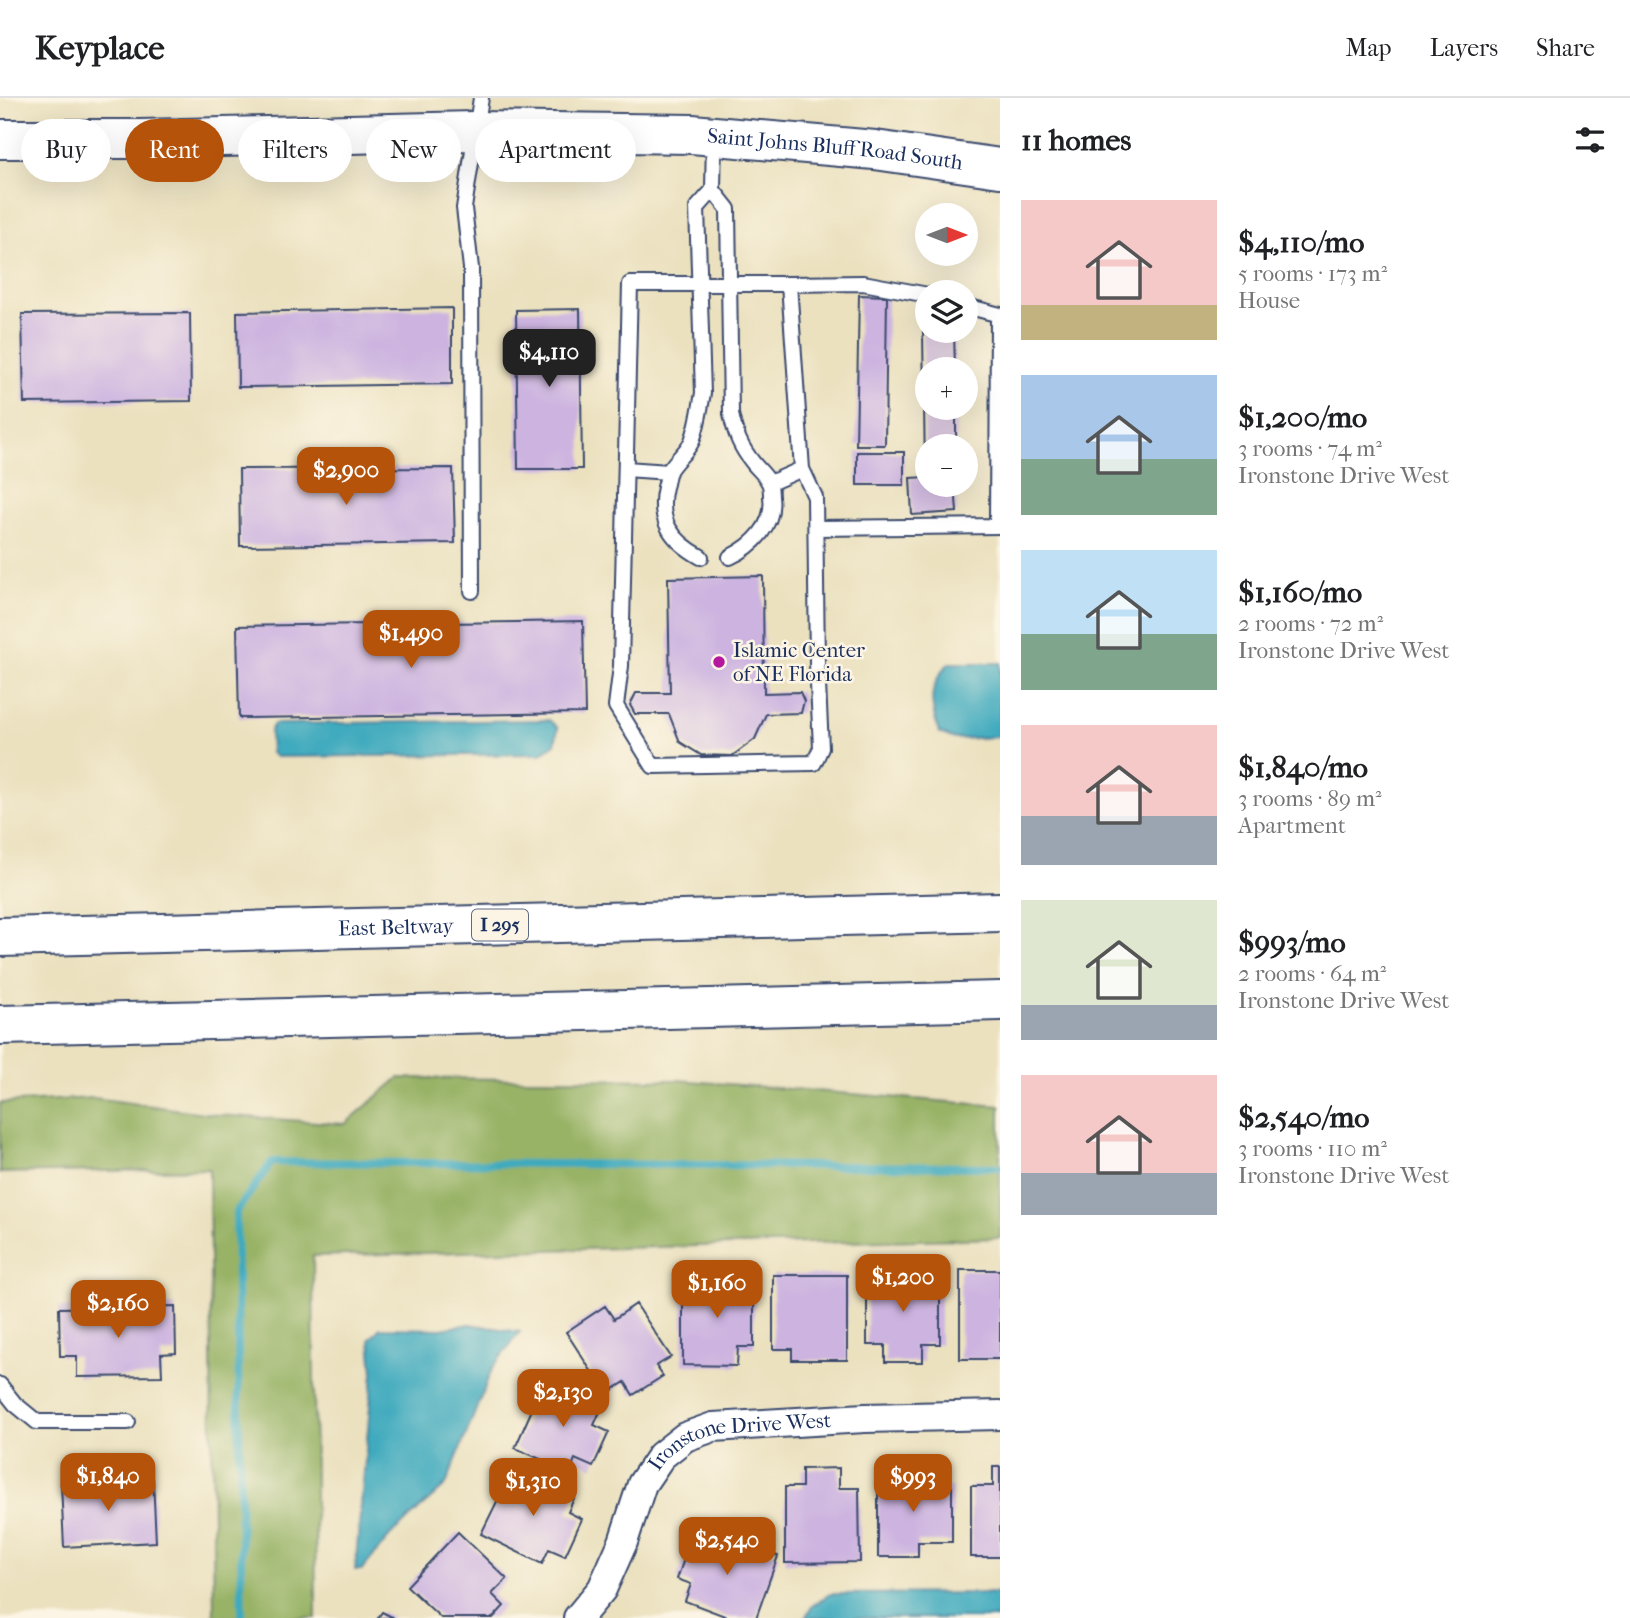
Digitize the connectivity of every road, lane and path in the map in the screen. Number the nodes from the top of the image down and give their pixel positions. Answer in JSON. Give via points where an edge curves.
{"nodes":[{"id":1,"x":477,"y":115,"type":"edge"},
{"id":2,"x":714,"y":136,"type":"junction"},
{"id":3,"x":0,"y":139,"type":"edge"},
{"id":4,"x":1000,"y":168,"type":"edge"},
{"id":5,"x":713,"y":190,"type":"junction"},
{"id":6,"x":730,"y":284,"type":"junction"},
{"id":7,"x":789,"y":284,"type":"junction"},
{"id":8,"x":699,"y":285,"type":"junction"},
{"id":9,"x":915,"y":292,"type":"edge"},
{"id":10,"x":978,"y":309,"type":"edge"},
{"id":11,"x":999,"y":315,"type":"edge"},
{"id":12,"x":626,"y":469,"type":"junction"},
{"id":13,"x":802,"y":469,"type":"junction"},
{"id":14,"x":669,"y":472,"type":"junction"},
{"id":15,"x":769,"y":483,"type":"junction"},
{"id":16,"x":998,"y":526,"type":"edge"},
{"id":17,"x":816,"y":528,"type":"junction"},
{"id":18,"x":701,"y":557,"type":"dead end"},
{"id":19,"x":730,"y":557,"type":"dead end"},
{"id":20,"x":472,"y":591,"type":"dead end"},
{"id":21,"x":1000,"y":912,"type":"edge"},
{"id":22,"x":0,"y":937,"type":"edge"},
{"id":23,"x":1000,"y":1001,"type":"edge"},
{"id":24,"x":0,"y":1025,"type":"edge"},
{"id":25,"x":0,"y":1385,"type":"edge"},
{"id":26,"x":1000,"y":1415,"type":"edge"},
{"id":27,"x":128,"y":1422,"type":"dead end"},
{"id":28,"x":578,"y":1618,"type":"edge"}],
"edges":[{"from":1,"to":2,"type":"main road","name":"Saint Johns Bluff Road South"},
{"from":1,"to":3,"type":"main road","name":"Saint Johns Bluff Road South","via":[[154,139]]},
{"from":1,"to":20,"type":"lane","via":[[464,208],[471,268]]},
{"from":2,"to":4,"type":"main road","name":"Saint Johns Bluff Road South","via":[[875,150]]},
{"from":2,"to":5,"type":"lane"},
{"from":5,"to":6,"type":"lane","via":[[728,209]]},
{"from":5,"to":8,"type":"lane","via":[[697,208]]},
{"from":6,"to":7,"type":"lane"},
{"from":6,"to":8,"type":"lane"},
{"from":6,"to":15,"type":"lane","via":[[729,369],[735,436]]},
{"from":7,"to":9,"type":"lane","via":[[863,282]]},
{"from":7,"to":13,"type":"lane"},
{"from":8,"to":12,"type":"lane","via":[[630,284]]},
{"from":8,"to":14,"type":"lane","via":[[703,393],[699,418],[691,443]]},
{"from":10,"to":11,"type":"lane"},
{"from":11,"to":16,"type":"lane"},
{"from":12,"to":14,"type":"lane"},
{"from":12,"to":17,"type":"lane","via":[[616,706],[653,766],[814,763],[821,748]]},
{"from":13,"to":15,"type":"lane"},
{"from":13,"to":17,"type":"lane","via":[[815,497]]},
{"from":14,"to":18,"type":"lane","via":[[663,499],[665,520],[672,535]]},
{"from":15,"to":19,"type":"lane","via":[[773,506],[768,522],[746,550]]},
{"from":16,"to":17,"type":"lane"},
{"from":21,"to":22,"type":"main road","name":"East Beltway","number":"I 295"},
{"from":23,"to":24,"type":"main road"},
{"from":25,"to":27,"type":"lane","via":[[37,1422]]},
{"from":26,"to":28,"type":"street","name":"Ironstone Drive West","via":[[713,1427],[685,1437],[661,1456],[642,1483],[602,1589]]}]}
